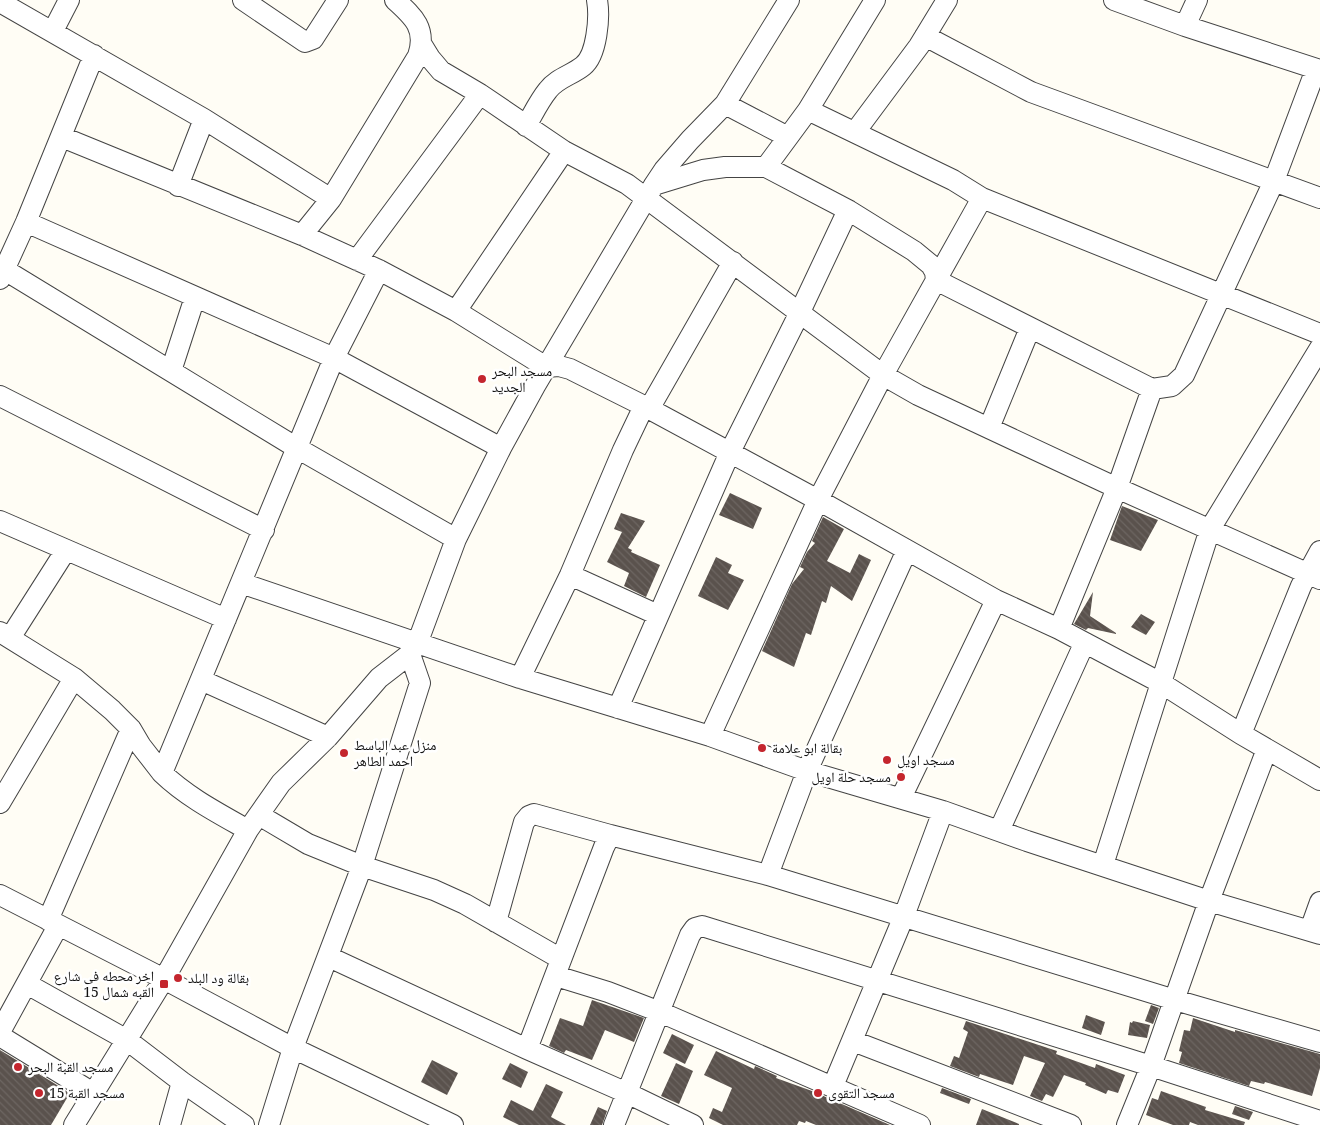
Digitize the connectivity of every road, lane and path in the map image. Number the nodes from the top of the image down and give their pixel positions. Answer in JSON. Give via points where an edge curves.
{"nodes":[{"id":1,"x":69,"y":0,"type":"edge"},
{"id":2,"x":243,"y":0,"type":"edge"},
{"id":3,"x":338,"y":0,"type":"edge"},
{"id":4,"x":395,"y":0,"type":"edge"},
{"id":5,"x":597,"y":0,"type":"edge"},
{"id":6,"x":789,"y":0,"type":"edge"},
{"id":7,"x":875,"y":0,"type":"edge"},
{"id":8,"x":947,"y":0,"type":"edge"},
{"id":9,"x":1114,"y":0,"type":"edge"},
{"id":10,"x":1197,"y":0,"type":"edge"},
{"id":11,"x":2,"y":8,"type":"edge"},
{"id":12,"x":1185,"y":26,"type":"junction"},
{"id":13,"x":53,"y":31,"type":"junction"},
{"id":14,"x":926,"y":36,"type":"junction"},
{"id":15,"x":422,"y":45,"type":"junction"},
{"id":16,"x":94,"y":56,"type":"junction"},
{"id":17,"x":1318,"y":69,"type":"edge"},
{"id":18,"x":480,"y":94,"type":"junction"},
{"id":19,"x":725,"y":104,"type":"junction"},
{"id":20,"x":808,"y":110,"type":"junction"},
{"id":21,"x":204,"y":119,"type":"junction"},
{"id":22,"x":526,"y":126,"type":"junction"},
{"id":23,"x":855,"y":132,"type":"junction"},
{"id":24,"x":788,"y":137,"type":"junction"},
{"id":25,"x":62,"y":138,"type":"junction"},
{"id":26,"x":564,"y":151,"type":"junction"},
{"id":27,"x":766,"y":167,"type":"junction"},
{"id":28,"x":1274,"y":181,"type":"junction"},
{"id":29,"x":178,"y":186,"type":"junction"},
{"id":30,"x":650,"y":192,"type":"junction"},
{"id":31,"x":331,"y":198,"type":"junction"},
{"id":32,"x":982,"y":198,"type":"junction"},
{"id":33,"x":1320,"y":198,"type":"edge"},
{"id":34,"x":848,"y":210,"type":"junction"},
{"id":35,"x":26,"y":222,"type":"junction"},
{"id":36,"x":302,"y":236,"type":"junction"},
{"id":37,"x":357,"y":260,"type":"junction"},
{"id":38,"x":733,"y":262,"type":"junction"},
{"id":39,"x":379,"y":270,"type":"junction"},
{"id":40,"x":2,"y":272,"type":"edge"},
{"id":41,"x":936,"y":280,"type":"junction"},
{"id":42,"x":1222,"y":295,"type":"junction"},
{"id":43,"x":195,"y":296,"type":"junction"},
{"id":44,"x":456,"y":311,"type":"junction"},
{"id":45,"x":799,"y":314,"type":"junction"},
{"id":46,"x":1030,"y":328,"type":"junction"},
{"id":47,"x":1320,"y":334,"type":"edge"},
{"id":48,"x":1320,"y":348,"type":"edge"},
{"id":49,"x":334,"y":358,"type":"junction"},
{"id":50,"x":546,"y":367,"type":"junction"},
{"id":51,"x":171,"y":371,"type":"junction"},
{"id":52,"x":883,"y":375,"type":"junction"},
{"id":53,"x":1152,"y":389,"type":"junction"},
{"id":54,"x":0,"y":396,"type":"edge"},
{"id":55,"x":647,"y":407,"type":"junction"},
{"id":56,"x":989,"y":428,"type":"junction"},
{"id":57,"x":297,"y":448,"type":"junction"},
{"id":58,"x":501,"y":448,"type":"junction"},
{"id":59,"x":730,"y":452,"type":"junction"},
{"id":60,"x":1117,"y":488,"type":"junction"},
{"id":61,"x":818,"y":500,"type":"junction"},
{"id":62,"x":0,"y":521,"type":"edge"},
{"id":63,"x":1210,"y":529,"type":"junction"},
{"id":64,"x":264,"y":530,"type":"junction"},
{"id":65,"x":456,"y":539,"type":"junction"},
{"id":66,"x":66,"y":550,"type":"junction"},
{"id":67,"x":907,"y":550,"type":"junction"},
{"id":68,"x":1320,"y":551,"type":"edge"},
{"id":69,"x":570,"y":575,"type":"junction"},
{"id":70,"x":1314,"y":576,"type":"edge"},
{"id":71,"x":241,"y":584,"type":"junction"},
{"id":72,"x":996,"y":600,"type":"junction"},
{"id":73,"x":658,"y":615,"type":"junction"},
{"id":74,"x":226,"y":619,"type":"junction"},
{"id":75,"x":1059,"y":629,"type":"junction"},
{"id":76,"x":5,"y":635,"type":"edge"},
{"id":77,"x":1084,"y":644,"type":"junction"},
{"id":78,"x":414,"y":649,"type":"junction"},
{"id":79,"x":74,"y":678,"type":"junction"},
{"id":80,"x":520,"y":678,"type":"junction"},
{"id":81,"x":201,"y":680,"type":"junction"},
{"id":82,"x":1160,"y":683,"type":"junction"},
{"id":83,"x":618,"y":708,"type":"junction"},
{"id":84,"x":132,"y":729,"type":"junction"},
{"id":85,"x":1241,"y":734,"type":"junction"},
{"id":86,"x":710,"y":736,"type":"junction"},
{"id":87,"x":328,"y":737,"type":"junction"},
{"id":88,"x":1267,"y":749,"type":"junction"},
{"id":89,"x":807,"y":771,"type":"junction"},
{"id":90,"x":162,"y":773,"type":"junction"},
{"id":91,"x":1320,"y":780,"type":"edge"},
{"id":92,"x":900,"y":798,"type":"junction"},
{"id":93,"x":0,"y":803,"type":"edge"},
{"id":94,"x":943,"y":811,"type":"junction"},
{"id":95,"x":254,"y":823,"type":"junction"},
{"id":96,"x":999,"y":831,"type":"junction"},
{"id":97,"x":610,"y":835,"type":"junction"},
{"id":98,"x":1103,"y":865,"type":"junction"},
{"id":99,"x":362,"y":866,"type":"junction"},
{"id":100,"x":768,"y":875,"type":"junction"},
{"id":101,"x":0,"y":896,"type":"edge"},
{"id":102,"x":1209,"y":901,"type":"junction"},
{"id":103,"x":1320,"y":902,"type":"edge"},
{"id":104,"x":904,"y":916,"type":"junction"},
{"id":105,"x":496,"y":922,"type":"junction"},
{"id":106,"x":53,"y":923,"type":"junction"},
{"id":107,"x":1315,"y":932,"type":"edge"},
{"id":108,"x":329,"y":957,"type":"junction"},
{"id":109,"x":559,"y":968,"type":"junction"},
{"id":110,"x":164,"y":979,"type":"junction"},
{"id":111,"x":877,"y":979,"type":"junction"},
{"id":112,"x":27,"y":984,"type":"junction"},
{"id":113,"x":1175,"y":1000,"type":"junction"},
{"id":114,"x":660,"y":1012,"type":"junction"},
{"id":115,"x":0,"y":1032,"type":"edge"},
{"id":116,"x":0,"y":1036,"type":"edge"},
{"id":117,"x":127,"y":1040,"type":"junction"},
{"id":118,"x":853,"y":1041,"type":"junction"},
{"id":119,"x":1320,"y":1042,"type":"edge"},
{"id":120,"x":293,"y":1048,"type":"junction"},
{"id":121,"x":528,"y":1050,"type":"junction"},
{"id":122,"x":1151,"y":1066,"type":"junction"},
{"id":123,"x":182,"y":1082,"type":"junction"},
{"id":124,"x":833,"y":1086,"type":"junction"},
{"id":125,"x":93,"y":1093,"type":"junction"},
{"id":126,"x":627,"y":1093,"type":"junction"},
{"id":127,"x":1320,"y":1121,"type":"edge"},
{"id":128,"x":907,"y":1123,"type":"edge"},
{"id":129,"x":74,"y":1125,"type":"edge"},
{"id":130,"x":170,"y":1125,"type":"edge"},
{"id":131,"x":244,"y":1125,"type":"edge"},
{"id":132,"x":269,"y":1125,"type":"edge"},
{"id":133,"x":453,"y":1125,"type":"edge"},
{"id":134,"x":614,"y":1125,"type":"edge"},
{"id":135,"x":693,"y":1125,"type":"edge"},
{"id":136,"x":1071,"y":1125,"type":"edge"},
{"id":137,"x":1127,"y":1125,"type":"edge"}],
"edges":[{"from":1,"to":13,"type":"street"},
{"from":2,"to":3,"type":"street","via":[[305,42],[313,39]]},
{"from":4,"to":15,"type":"street","via":[[413,16]]},
{"from":5,"to":22,"type":"street","via":[[596,41],[590,59],[549,89]]},
{"from":6,"to":19,"type":"street"},
{"from":7,"to":20,"type":"street"},
{"from":8,"to":14,"type":"street"},
{"from":9,"to":12,"type":"street"},
{"from":10,"to":12,"type":"street"},
{"from":11,"to":13,"type":"street"},
{"from":12,"to":17,"type":"street"},
{"from":13,"to":16,"type":"street"},
{"from":14,"to":23,"type":"street"},
{"from":14,"to":28,"type":"street","via":[[1031,92]]},
{"from":15,"to":18,"type":"street","via":[[441,71]]},
{"from":15,"to":31,"type":"street","via":[[408,76]]},
{"from":16,"to":21,"type":"street"},
{"from":16,"to":25,"type":"street"},
{"from":17,"to":28,"type":"street"},
{"from":18,"to":22,"type":"street"},
{"from":18,"to":37,"type":"street"},
{"from":19,"to":24,"type":"street"},
{"from":19,"to":30,"type":"street","via":[[664,170]]},
{"from":20,"to":23,"type":"street"},
{"from":20,"to":24,"type":"street"},
{"from":21,"to":29,"type":"street"},
{"from":21,"to":31,"type":"street"},
{"from":22,"to":26,"type":"street"},
{"from":23,"to":32,"type":"street","via":[[953,180]]},
{"from":24,"to":27,"type":"street"},
{"from":25,"to":29,"type":"street"},
{"from":25,"to":35,"type":"street"},
{"from":26,"to":30,"type":"street","via":[[627,184]]},
{"from":26,"to":44,"type":"street"},
{"from":27,"to":30,"type":"street","via":[[703,170]]},
{"from":27,"to":34,"type":"street"},
{"from":28,"to":33,"type":"street"},
{"from":28,"to":42,"type":"street"},
{"from":29,"to":36,"type":"street"},
{"from":30,"to":38,"type":"street"},
{"from":30,"to":50,"type":"street"},
{"from":31,"to":36,"type":"street"},
{"from":32,"to":41,"type":"street"},
{"from":32,"to":42,"type":"street"},
{"from":34,"to":41,"type":"street","via":[[932,265]]},
{"from":34,"to":45,"type":"street"},
{"from":35,"to":40,"type":"street"},
{"from":35,"to":43,"type":"street"},
{"from":36,"to":37,"type":"street"},
{"from":37,"to":39,"type":"street"},
{"from":38,"to":45,"type":"street"},
{"from":38,"to":55,"type":"street"},
{"from":39,"to":44,"type":"street"},
{"from":39,"to":49,"type":"street"},
{"from":40,"to":51,"type":"street"},
{"from":41,"to":46,"type":"street"},
{"from":41,"to":52,"type":"street"},
{"from":42,"to":47,"type":"street"},
{"from":42,"to":53,"type":"street","via":[[1184,375],[1172,386]]},
{"from":43,"to":49,"type":"street"},
{"from":43,"to":51,"type":"street"},
{"from":44,"to":50,"type":"street"},
{"from":45,"to":52,"type":"street"},
{"from":45,"to":59,"type":"street"},
{"from":46,"to":53,"type":"street"},
{"from":46,"to":56,"type":"street"},
{"from":48,"to":63,"type":"street"},
{"from":49,"to":57,"type":"street"},
{"from":49,"to":58,"type":"street"},
{"from":50,"to":55,"type":"street","via":[[570,369]]},
{"from":50,"to":58,"type":"street"},
{"from":51,"to":57,"type":"street"},
{"from":52,"to":56,"type":"street"},
{"from":52,"to":61,"type":"street"},
{"from":53,"to":60,"type":"street"},
{"from":54,"to":64,"type":"street"},
{"from":55,"to":59,"type":"street"},
{"from":55,"to":69,"type":"street","via":[[622,450]]},
{"from":56,"to":60,"type":"street"},
{"from":57,"to":64,"type":"street"},
{"from":57,"to":65,"type":"street"},
{"from":58,"to":65,"type":"street"},
{"from":59,"to":61,"type":"street"},
{"from":59,"to":73,"type":"street"},
{"from":60,"to":63,"type":"street"},
{"from":60,"to":75,"type":"street"},
{"from":61,"to":67,"type":"street"},
{"from":61,"to":86,"type":"street"},
{"from":62,"to":66,"type":"street"},
{"from":63,"to":70,"type":"street"},
{"from":63,"to":82,"type":"street"},
{"from":64,"to":71,"type":"street"},
{"from":65,"to":78,"type":"street"},
{"from":66,"to":74,"type":"street"},
{"from":66,"to":76,"type":"street"},
{"from":67,"to":72,"type":"street"},
{"from":67,"to":89,"type":"street"},
{"from":68,"to":70,"type":"street"},
{"from":69,"to":73,"type":"street"},
{"from":69,"to":80,"type":"street"},
{"from":70,"to":85,"type":"street","via":[[1301,586]]},
{"from":71,"to":74,"type":"street"},
{"from":71,"to":78,"type":"street"},
{"from":72,"to":75,"type":"street"},
{"from":72,"to":92,"type":"street"},
{"from":73,"to":83,"type":"street"},
{"from":74,"to":81,"type":"street"},
{"from":75,"to":77,"type":"street"},
{"from":76,"to":79,"type":"street"},
{"from":77,"to":82,"type":"street"},
{"from":77,"to":96,"type":"street"},
{"from":78,"to":80,"type":"street"},
{"from":78,"to":87,"type":"street","via":[[378,678]]},
{"from":78,"to":99,"type":"street","via":[[420,683]]},
{"from":79,"to":84,"type":"street"},
{"from":79,"to":93,"type":"street"},
{"from":80,"to":83,"type":"street"},
{"from":81,"to":87,"type":"street"},
{"from":81,"to":90,"type":"street"},
{"from":82,"to":85,"type":"street"},
{"from":82,"to":98,"type":"street"},
{"from":83,"to":86,"type":"street"},
{"from":84,"to":90,"type":"street"},
{"from":84,"to":106,"type":"street"},
{"from":85,"to":88,"type":"street"},
{"from":86,"to":89,"type":"street"},
{"from":87,"to":95,"type":"street","via":[[281,783]]},
{"from":88,"to":91,"type":"street"},
{"from":88,"to":102,"type":"street"},
{"from":89,"to":92,"type":"street"},
{"from":89,"to":100,"type":"street"},
{"from":90,"to":95,"type":"street","via":[[191,796]]},
{"from":92,"to":94,"type":"street"},
{"from":94,"to":96,"type":"street"},
{"from":94,"to":104,"type":"street"},
{"from":95,"to":99,"type":"street"},
{"from":95,"to":110,"type":"street"},
{"from":96,"to":98,"type":"street"},
{"from":97,"to":100,"type":"street"},
{"from":97,"to":105,"type":"street","via":[[534,814],[529,816],[524,822]]},
{"from":97,"to":109,"type":"street"},
{"from":98,"to":102,"type":"street"},
{"from":99,"to":105,"type":"street","via":[[434,890]]},
{"from":99,"to":108,"type":"street"},
{"from":100,"to":104,"type":"street"},
{"from":101,"to":106,"type":"street"},
{"from":102,"to":107,"type":"street"},
{"from":102,"to":113,"type":"street"},
{"from":103,"to":107,"type":"street"},
{"from":104,"to":111,"type":"street"},
{"from":104,"to":113,"type":"street"},
{"from":105,"to":109,"type":"street"},
{"from":106,"to":110,"type":"street"},
{"from":106,"to":112,"type":"street"},
{"from":108,"to":120,"type":"street"},
{"from":108,"to":121,"type":"street"},
{"from":109,"to":114,"type":"street"},
{"from":109,"to":121,"type":"street"},
{"from":110,"to":117,"type":"street"},
{"from":110,"to":120,"type":"street"},
{"from":111,"to":114,"type":"street","via":[[702,926],[695,928],[690,935]]},
{"from":111,"to":118,"type":"street"},
{"from":111,"to":122,"type":"street"},
{"from":112,"to":115,"type":"street"},
{"from":112,"to":117,"type":"street"},
{"from":113,"to":119,"type":"street"},
{"from":113,"to":122,"type":"street"},
{"from":114,"to":124,"type":"street"},
{"from":114,"to":126,"type":"street"},
{"from":116,"to":125,"type":"street"},
{"from":117,"to":123,"type":"street"},
{"from":117,"to":125,"type":"street"},
{"from":118,"to":124,"type":"street"},
{"from":118,"to":136,"type":"street"},
{"from":120,"to":132,"type":"street"},
{"from":120,"to":133,"type":"street"},
{"from":121,"to":126,"type":"street"},
{"from":122,"to":127,"type":"street"},
{"from":122,"to":137,"type":"street"},
{"from":123,"to":130,"type":"street"},
{"from":123,"to":131,"type":"street"},
{"from":124,"to":128,"type":"street"},
{"from":125,"to":129,"type":"street"},
{"from":126,"to":134,"type":"street"},
{"from":126,"to":135,"type":"street"}]}
